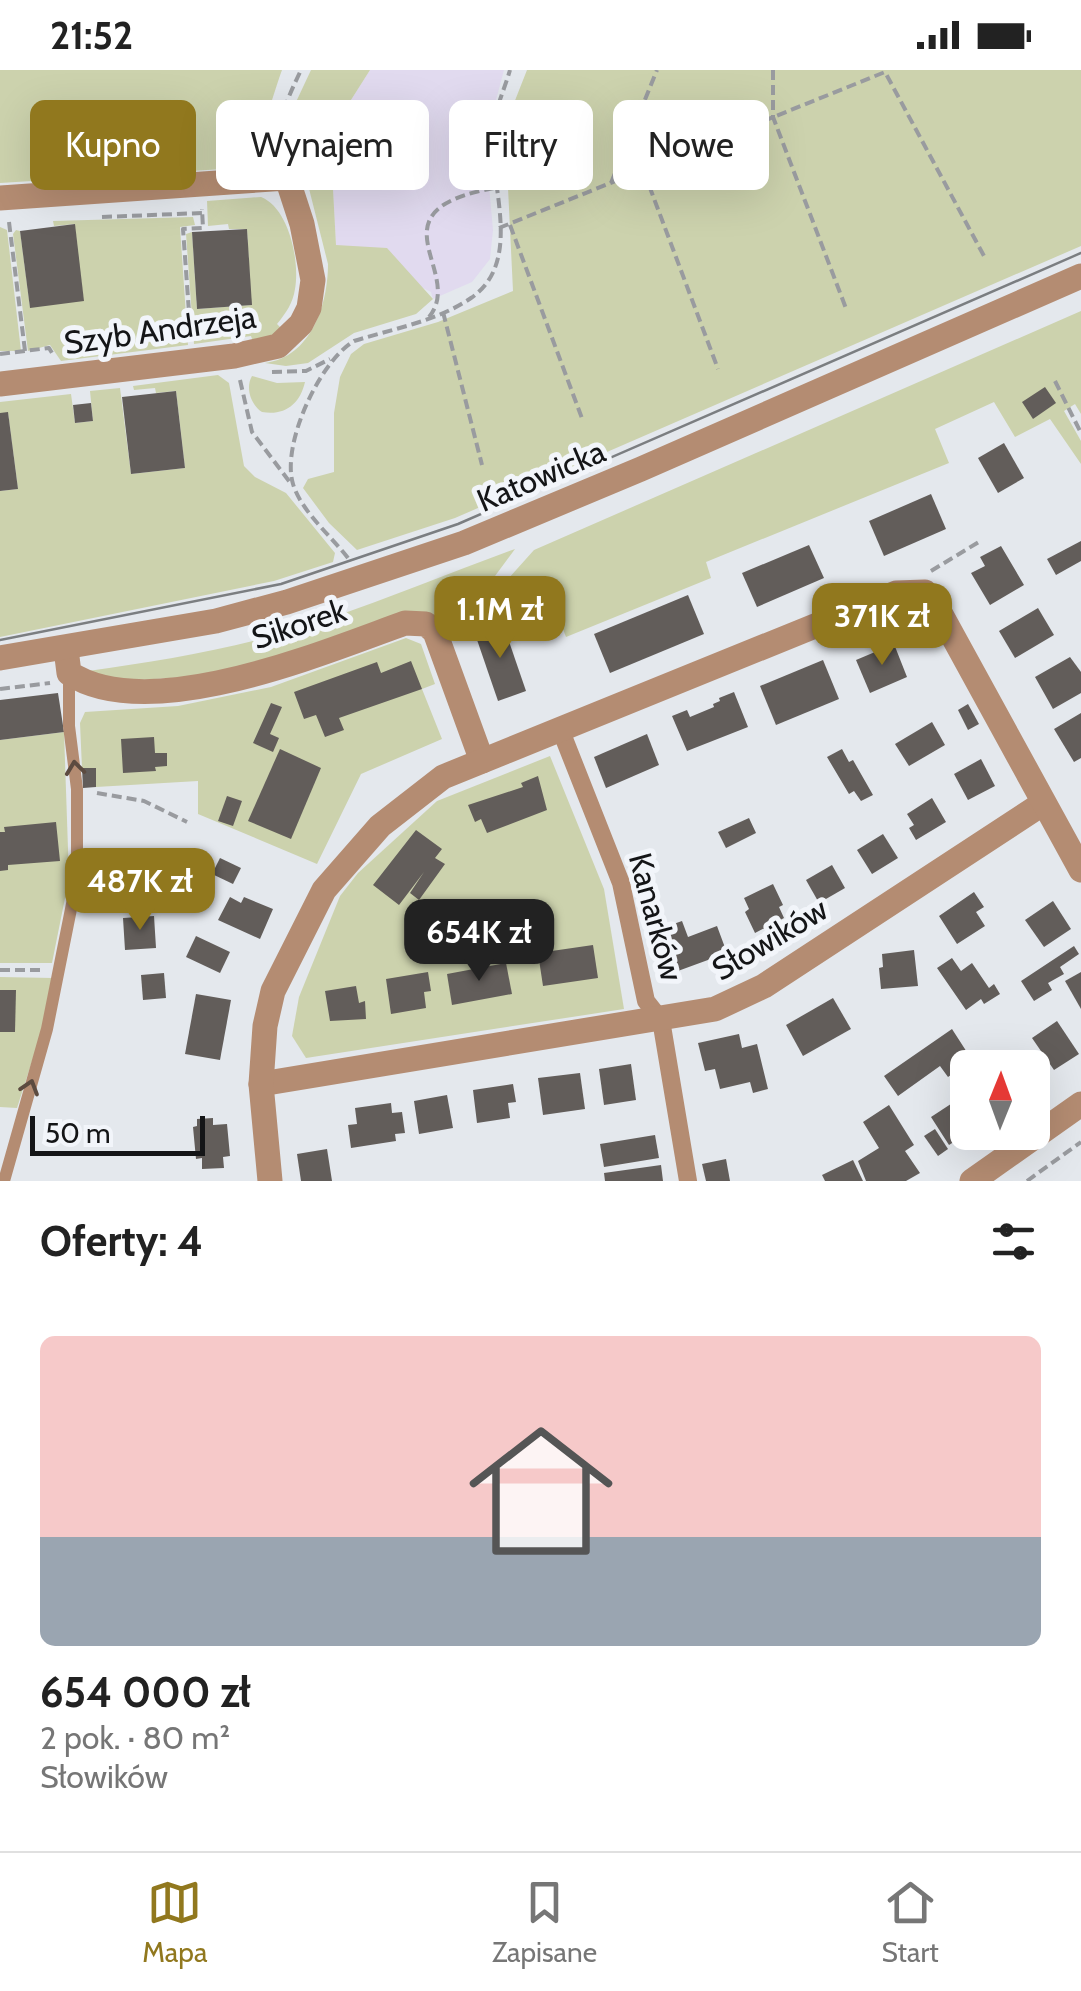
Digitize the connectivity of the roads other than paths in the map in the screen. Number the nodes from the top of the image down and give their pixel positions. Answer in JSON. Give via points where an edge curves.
{"nodes":[{"id":1,"x":3,"y":198,"type":"edge"},
{"id":2,"x":1081,"y":276,"type":"edge"},
{"id":3,"x":0,"y":384,"type":"edge"},
{"id":4,"x":0,"y":658,"type":"edge"},
{"id":5,"x":68,"y":668,"type":"junction"},
{"id":6,"x":561,"y":731,"type":"junction"},
{"id":7,"x":482,"y":761,"type":"junction"},
{"id":8,"x":1042,"y":804,"type":"junction"},
{"id":9,"x":1081,"y":870,"type":"edge"},
{"id":10,"x":662,"y":1020,"type":"junction"},
{"id":11,"x":261,"y":1084,"type":"junction"},
{"id":12,"x":1081,"y":1104,"type":"edge"},
{"id":13,"x":4,"y":1181,"type":"edge"},
{"id":14,"x":270,"y":1181,"type":"edge"},
{"id":15,"x":688,"y":1181,"type":"edge"},
{"id":16,"x":972,"y":1181,"type":"edge"}],
"edges":[{"from":1,"to":3,"type":"street","name":"Szyb Andrzeja","via":[[288,178],[312,268],[308,308],[278,346]]},
{"from":2,"to":5,"type":"street","name":"Katowicka","via":[[464,543]]},
{"from":4,"to":5,"type":"street","name":"Katowicka"},
{"from":5,"to":7,"type":"street","name":"Sikorek","via":[[105,687],[181,689],[271,671],[416,622],[435,632]]},
{"from":13,"to":5,"type":"lane","one_way":true,"via":[[47,1029],[76,879]]},
{"from":6,"to":7,"type":"street"},
{"from":6,"to":8,"type":"street","via":[[896,593],[918,592],[934,600]]},
{"from":6,"to":10,"type":"street","name":"Kanarków","via":[[621,883],[646,1001]]},
{"from":7,"to":11,"type":"street","via":[[442,778],[380,826],[324,890],[273,991]]},
{"from":8,"to":9,"type":"street"},
{"from":8,"to":10,"type":"street","name":"Słowików","via":[[764,986],[715,1010]]},
{"from":10,"to":11,"type":"street","name":"Słowików"},
{"from":10,"to":15,"type":"street","name":"Kanarków"},
{"from":11,"to":14,"type":"street"},
{"from":12,"to":16,"type":"street"}]}
